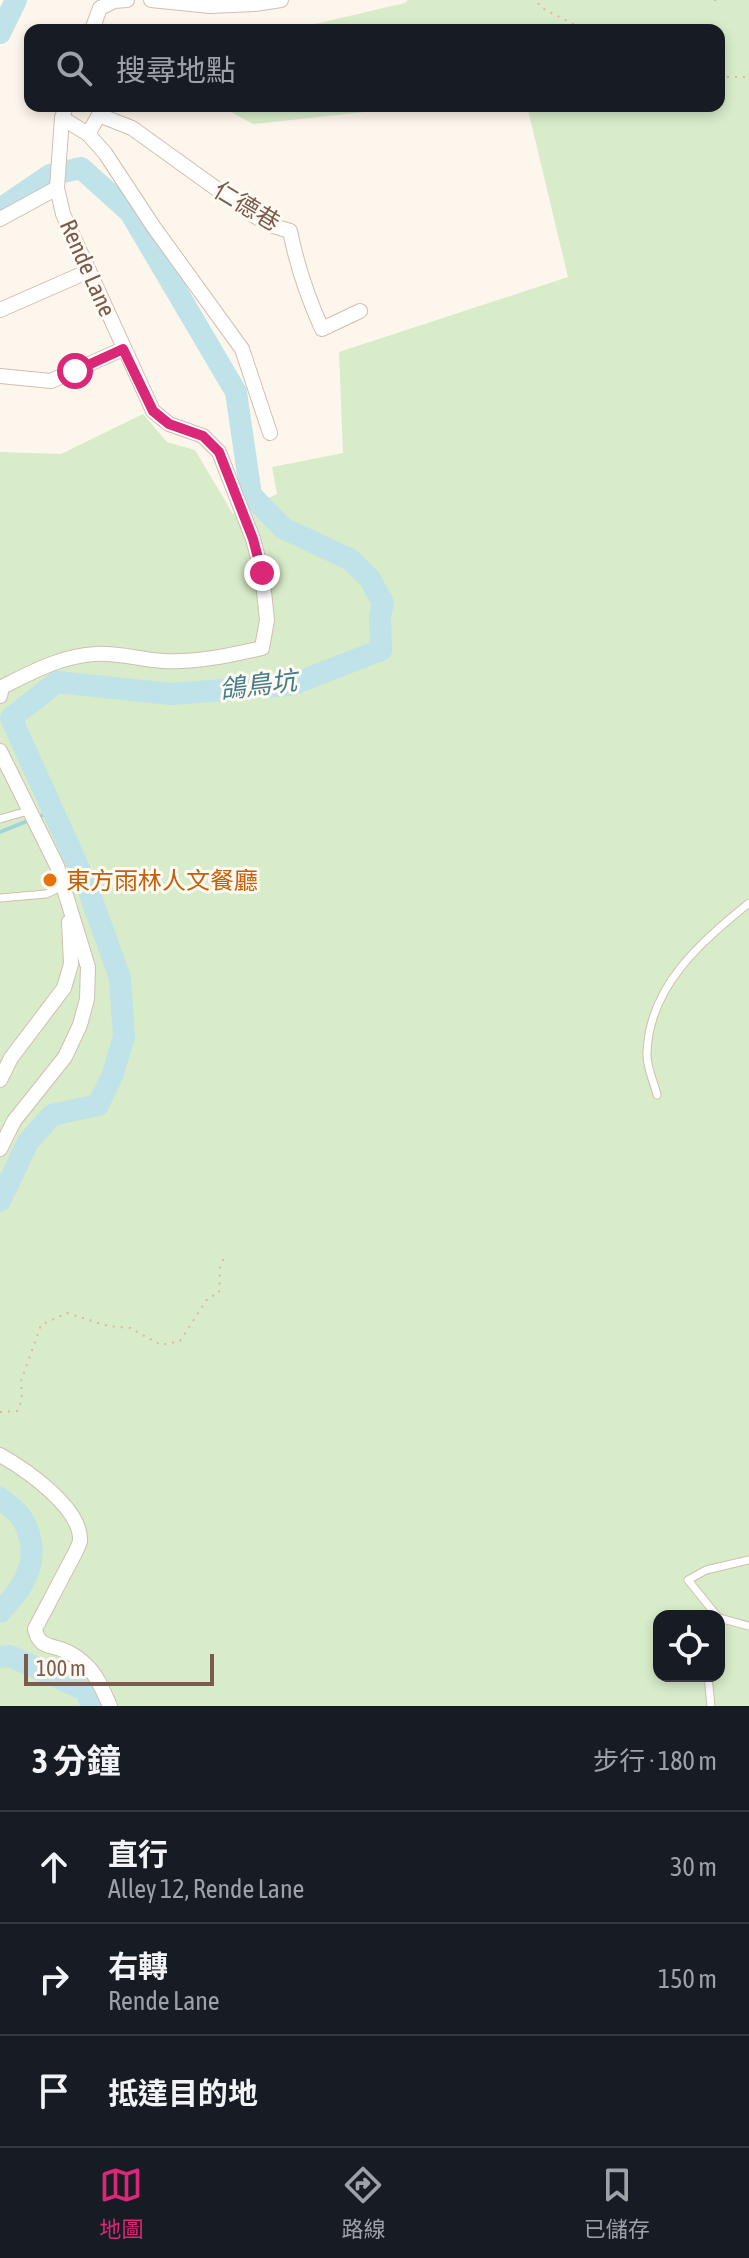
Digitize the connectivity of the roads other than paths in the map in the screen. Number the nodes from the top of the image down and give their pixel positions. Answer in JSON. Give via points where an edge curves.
{"nodes":[{"id":1,"x":127,"y":0,"type":"edge"},
{"id":2,"x":151,"y":0,"type":"edge"},
{"id":3,"x":281,"y":0,"type":"edge"},
{"id":4,"x":94,"y":24,"type":"edge"},
{"id":5,"x":63,"y":118,"type":"edge"},
{"id":6,"x":88,"y":134,"type":"junction"},
{"id":7,"x":58,"y":184,"type":"junction"},
{"id":8,"x":0,"y":219,"type":"edge"},
{"id":9,"x":89,"y":271,"type":"junction"},
{"id":10,"x":0,"y":310,"type":"edge"},
{"id":11,"x":360,"y":311,"type":"dead end"},
{"id":12,"x":123,"y":349,"type":"junction"},
{"id":13,"x":0,"y":376,"type":"edge"},
{"id":14,"x":270,"y":433,"type":"dead end"},
{"id":15,"x":0,"y":696,"type":"edge"},
{"id":16,"x":0,"y":751,"type":"edge"},
{"id":17,"x":28,"y":811,"type":"junction"},
{"id":18,"x":0,"y":819,"type":"edge"},
{"id":19,"x":65,"y":892,"type":"junction"},
{"id":20,"x":0,"y":898,"type":"edge"},
{"id":21,"x":749,"y":903,"type":"edge"},
{"id":22,"x":0,"y":1080,"type":"edge"},
{"id":23,"x":657,"y":1095,"type":"dead end"},
{"id":24,"x":0,"y":1149,"type":"edge"},
{"id":25,"x":0,"y":1455,"type":"edge"},
{"id":26,"x":749,"y":1560,"type":"edge"},
{"id":27,"x":712,"y":1610,"type":"edge"},
{"id":28,"x":725,"y":1619,"type":"edge"},
{"id":29,"x":749,"y":1626,"type":"edge"},
{"id":30,"x":709,"y":1682,"type":"edge"},
{"id":31,"x":110,"y":1706,"type":"edge"},
{"id":32,"x":711,"y":1706,"type":"edge"}],
"edges":[{"from":1,"to":4,"type":"street","via":[[100,8]]},
{"from":2,"to":3,"type":"street","via":[[210,6]]},
{"from":5,"to":6,"type":"street"},
{"from":5,"to":7,"type":"street","name":"Rende Lane"},
{"from":6,"to":11,"type":"street","name":"仁德巷","via":[[99,115],[132,128],[253,215],[290,231],[297,267],[322,329]]},
{"from":6,"to":14,"type":"street","via":[[242,349]]},
{"from":7,"to":8,"type":"street"},
{"from":7,"to":9,"type":"street","name":"Rende Lane","via":[[63,214]]},
{"from":9,"to":10,"type":"street"},
{"from":9,"to":12,"type":"street","name":"Rende Lane"},
{"from":12,"to":13,"type":"street","via":[[51,381]]},
{"from":12,"to":15,"type":"street","name":"Rende Lane","via":[[153,411],[169,424],[203,436],[219,452],[262,573],[267,620],[262,648],[165,661],[96,653],[39,668],[2,687]]},
{"from":16,"to":17,"type":"street"},
{"from":17,"to":18,"type":"lane"},
{"from":17,"to":19,"type":"street"},
{"from":19,"to":20,"type":"lane"},
{"from":19,"to":22,"type":"street","via":[[71,964],[64,988]]},
{"from":19,"to":24,"type":"street","via":[[88,967],[87,999],[65,1057],[14,1121]]},
{"from":21,"to":23,"type":"lane","via":[[674,973],[660,997],[646,1055]]},
{"from":25,"to":31,"type":"street","via":[[60,1499],[73,1517],[80,1539],[35,1629],[36,1637],[88,1666]]},
{"from":26,"to":27,"type":"lane","via":[[688,1580]]},
{"from":28,"to":29,"type":"lane"},
{"from":30,"to":32,"type":"lane"}]}
